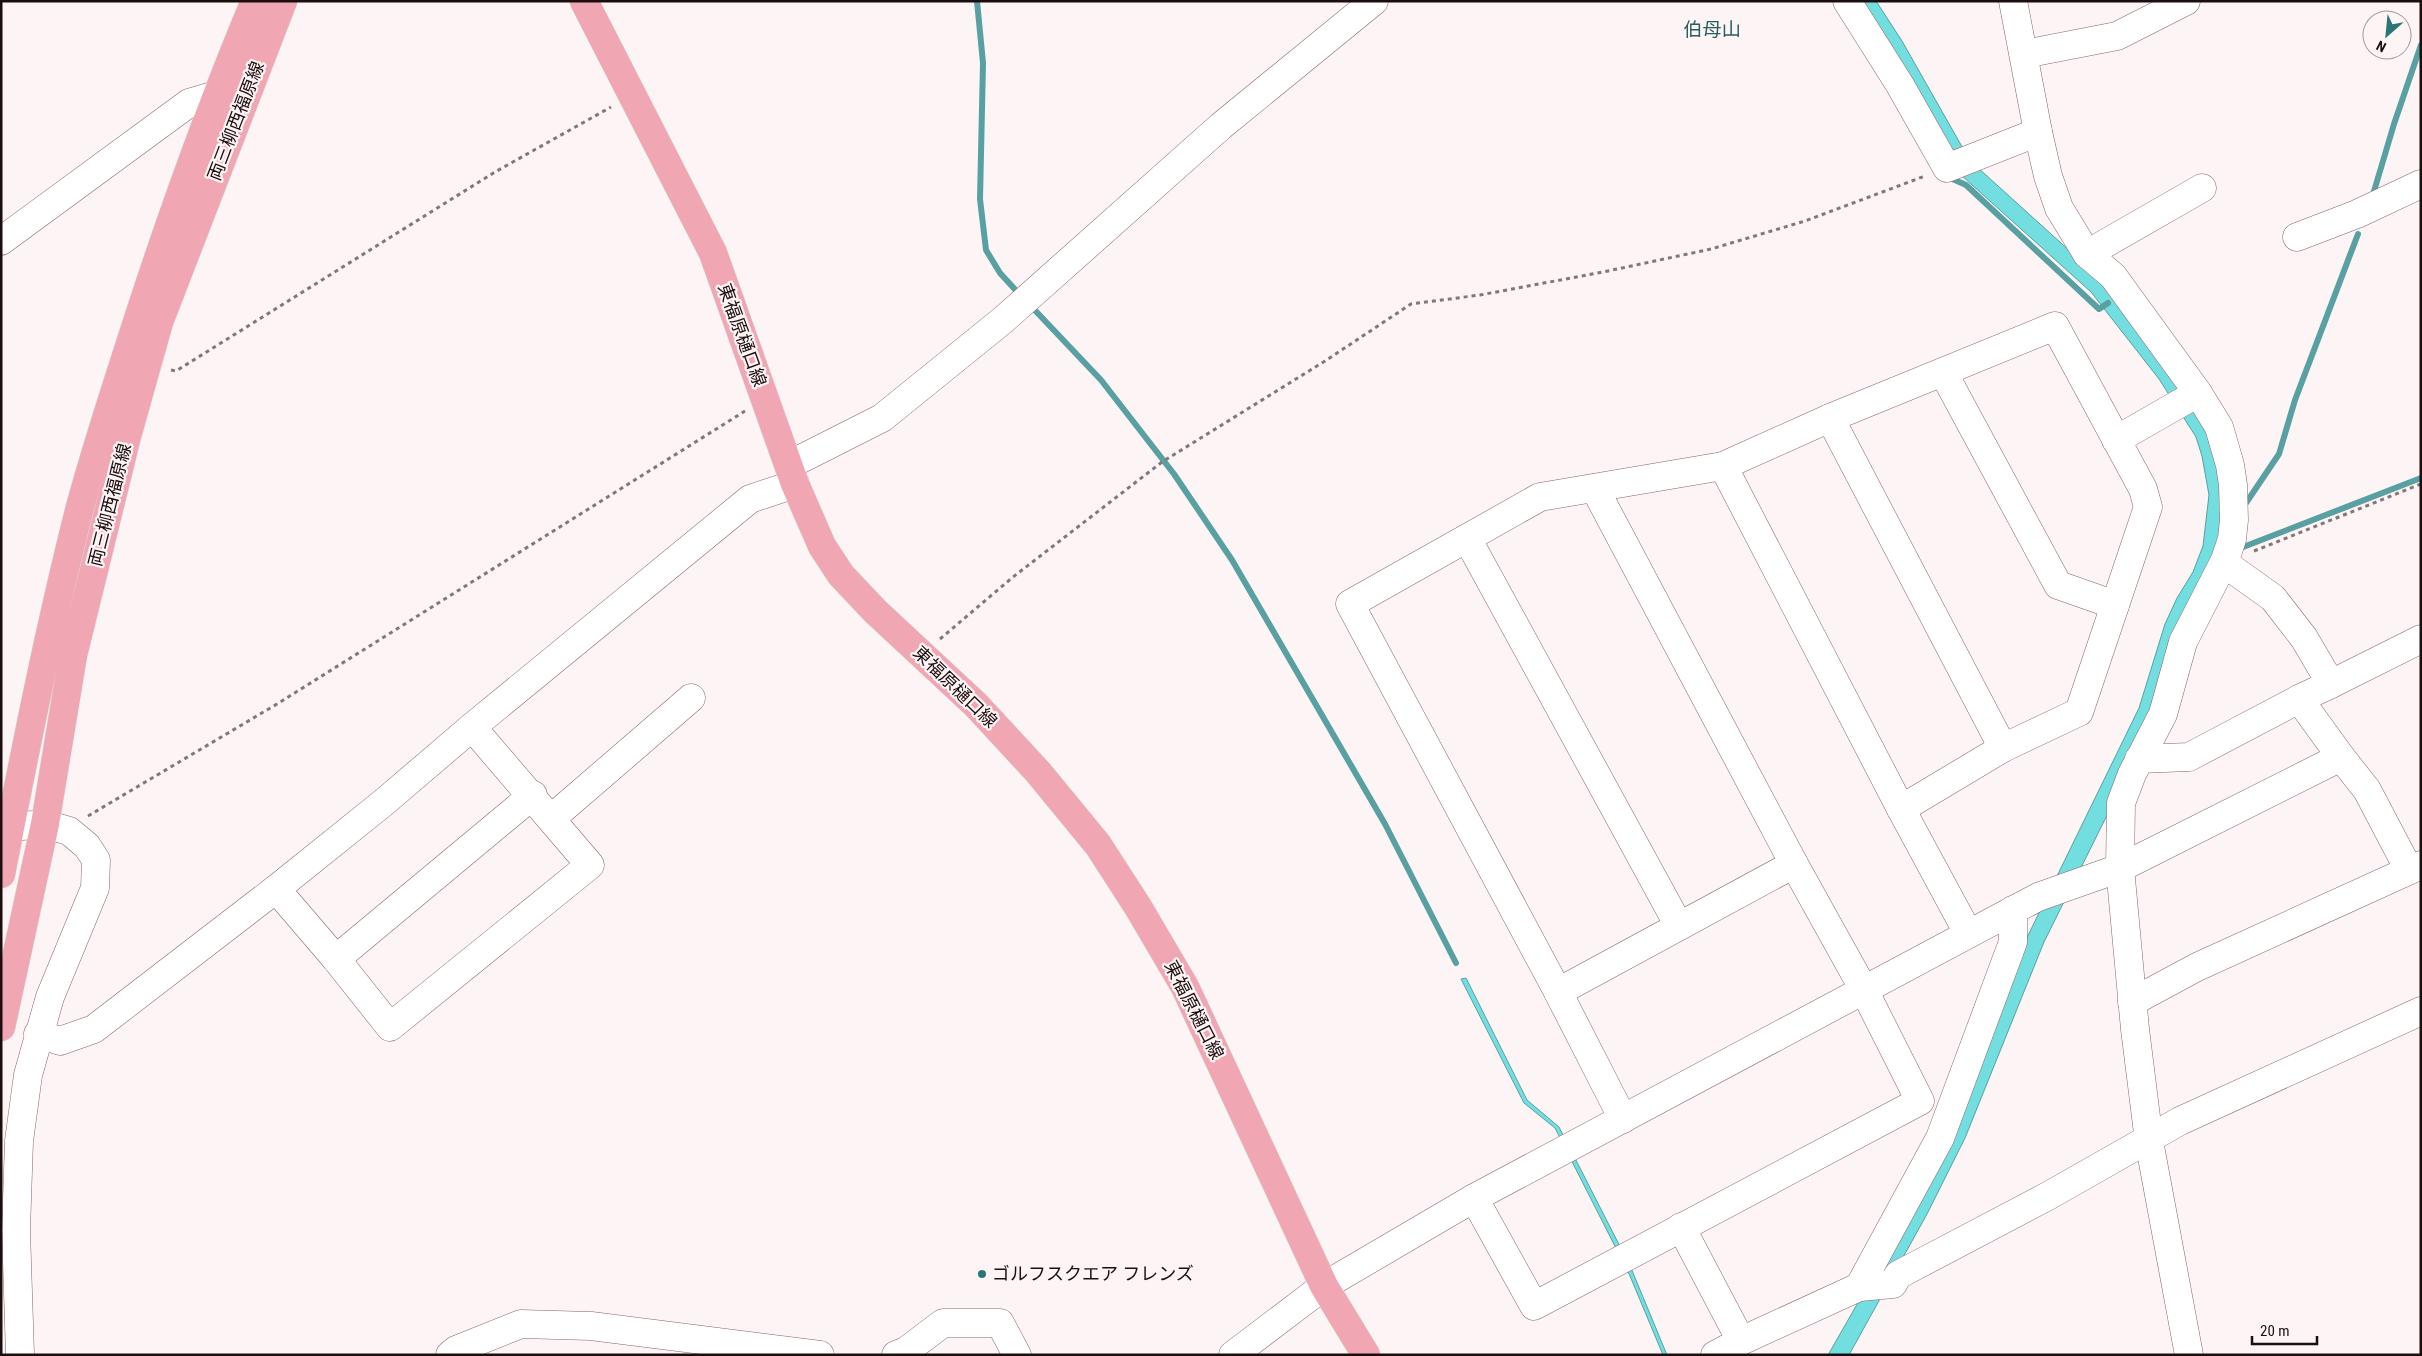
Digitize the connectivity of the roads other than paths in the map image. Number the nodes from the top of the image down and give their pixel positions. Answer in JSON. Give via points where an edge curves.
{"nodes":[{"id":1,"x":255,"y":1,"type":"edge"},
{"id":2,"x":283,"y":1,"type":"edge"},
{"id":3,"x":584,"y":1,"type":"edge"},
{"id":4,"x":1374,"y":1,"type":"edge"},
{"id":5,"x":1847,"y":1,"type":"edge"},
{"id":6,"x":2013,"y":1,"type":"edge"},
{"id":7,"x":2186,"y":1,"type":"edge"},
{"id":8,"x":2024,"y":54,"type":"junction"},
{"id":9,"x":216,"y":95,"type":"junction"},
{"id":10,"x":2038,"y":132,"type":"junction"},
{"id":11,"x":2421,"y":184,"type":"edge"},
{"id":12,"x":2202,"y":188,"type":"dead end"},
{"id":13,"x":2297,"y":237,"type":"dead end"},
{"id":14,"x":1,"y":241,"type":"edge"},
{"id":15,"x":2087,"y":254,"type":"junction"},
{"id":16,"x":1943,"y":372,"type":"junction"},
{"id":17,"x":2198,"y":393,"type":"junction"},
{"id":18,"x":1830,"y":418,"type":"junction"},
{"id":19,"x":2116,"y":440,"type":"junction"},
{"id":20,"x":1724,"y":466,"type":"junction"},
{"id":21,"x":792,"y":475,"type":"junction"},
{"id":22,"x":1595,"y":489,"type":"junction"},
{"id":23,"x":1467,"y":538,"type":"junction"},
{"id":24,"x":2224,"y":561,"type":"junction"},
{"id":25,"x":2115,"y":605,"type":"junction"},
{"id":26,"x":2421,"y":639,"type":"edge"},
{"id":27,"x":2331,"y":684,"type":"junction"},
{"id":28,"x":690,"y":698,"type":"dead end"},
{"id":29,"x":2300,"y":699,"type":"junction"},
{"id":30,"x":472,"y":726,"type":"junction"},
{"id":31,"x":2003,"y":748,"type":"junction"},
{"id":32,"x":2341,"y":757,"type":"junction"},
{"id":33,"x":2139,"y":760,"type":"junction"},
{"id":34,"x":532,"y":795,"type":"junction"},
{"id":35,"x":1901,"y":809,"type":"junction"},
{"id":36,"x":552,"y":818,"type":"junction"},
{"id":37,"x":10,"y":827,"type":"junction"},
{"id":38,"x":56,"y":828,"type":"junction"},
{"id":39,"x":1794,"y":864,"type":"junction"},
{"id":40,"x":2415,"y":867,"type":"edge"},
{"id":41,"x":2120,"y":868,"type":"junction"},
{"id":42,"x":1,"y":874,"type":"edge"},
{"id":43,"x":276,"y":889,"type":"junction"},
{"id":44,"x":2013,"y":910,"type":"junction"},
{"id":45,"x":1679,"y":926,"type":"junction"},
{"id":46,"x":1968,"y":933,"type":"junction"},
{"id":47,"x":336,"y":959,"type":"junction"},
{"id":48,"x":1864,"y":990,"type":"junction"},
{"id":49,"x":1558,"y":992,"type":"junction"},
{"id":50,"x":2132,"y":1002,"type":"junction"},
{"id":51,"x":2421,"y":1010,"type":"edge"},
{"id":52,"x":1,"y":1027,"type":"edge"},
{"id":53,"x":38,"y":1034,"type":"junction"},
{"id":54,"x":1623,"y":1119,"type":"junction"},
{"id":55,"x":2149,"y":1140,"type":"junction"},
{"id":56,"x":1474,"y":1198,"type":"junction"},
{"id":57,"x":1681,"y":1227,"type":"junction"},
{"id":58,"x":1324,"y":1286,"type":"junction"},
{"id":59,"x":1872,"y":1286,"type":"junction"},
{"id":60,"x":1741,"y":1341,"type":"junction"},
{"id":61,"x":20,"y":1355,"type":"edge"},
{"id":62,"x":450,"y":1355,"type":"edge"},
{"id":63,"x":820,"y":1355,"type":"edge"},
{"id":64,"x":896,"y":1355,"type":"edge"},
{"id":65,"x":1017,"y":1355,"type":"edge"},
{"id":66,"x":1233,"y":1355,"type":"edge"},
{"id":67,"x":1366,"y":1355,"type":"edge"},
{"id":68,"x":1715,"y":1355,"type":"edge"},
{"id":69,"x":2189,"y":1355,"type":"edge"}],
"edges":[{"from":1,"to":9,"type":"main road","name":"両三柳西福原線"},
{"from":2,"to":38,"type":"main road","name":"両三柳西福原線","via":[[162,312],[147,365],[73,655]]},
{"from":3,"to":21,"type":"main road","name":"東福原樋口線","via":[[713,253]]},
{"from":4,"to":21,"type":"street","via":[[1222,126],[1003,320],[882,418]]},
{"from":5,"to":10,"type":"street","via":[[1947,168]]},
{"from":6,"to":8,"type":"street"},
{"from":7,"to":8,"type":"street","via":[[2116,36]]},
{"from":8,"to":10,"type":"street"},
{"from":9,"to":14,"type":"street","via":[[189,104]]},
{"from":9,"to":37,"type":"main road","name":"両三柳西福原線","via":[[180,192],[81,505]]},
{"from":10,"to":15,"type":"street","via":[[2059,208]]},
{"from":11,"to":13,"type":"street"},
{"from":12,"to":15,"type":"street"},
{"from":15,"to":17,"type":"street","via":[[2113,276]]},
{"from":16,"to":18,"type":"street"},
{"from":16,"to":19,"type":"street","via":[[2055,326]]},
{"from":16,"to":25,"type":"street","via":[[2058,585]]},
{"from":17,"to":19,"type":"street"},
{"from":17,"to":24,"type":"street","via":[[2219,427],[2230,465],[2234,520],[2232,539]]},
{"from":18,"to":20,"type":"street"},
{"from":18,"to":31,"type":"street"},
{"from":19,"to":25,"type":"street","via":[[2143,489],[2148,507]]},
{"from":20,"to":22,"type":"street"},
{"from":20,"to":35,"type":"street"},
{"from":21,"to":30,"type":"street","via":[[750,499]]},
{"from":21,"to":58,"type":"main road","name":"東福原樋口線","via":[[822,546],[841,575],[976,705],[1038,772],[1098,845],[1185,987]]},
{"from":22,"to":23,"type":"street","via":[[1540,497]]},
{"from":22,"to":39,"type":"street"},
{"from":23,"to":45,"type":"street"},
{"from":23,"to":49,"type":"street","via":[[1350,604]]},
{"from":24,"to":27,"type":"street","via":[[2273,598],[2304,638]]},
{"from":24,"to":33,"type":"street","via":[[2183,642],[2163,714]]},
{"from":25,"to":31,"type":"street","via":[[2079,712]]},
{"from":26,"to":27,"type":"street"},
{"from":27,"to":29,"type":"street"},
{"from":28,"to":36,"type":"street"},
{"from":29,"to":32,"type":"street"},
{"from":29,"to":33,"type":"street","via":[[2189,757]]},
{"from":30,"to":34,"type":"street"},
{"from":30,"to":43,"type":"street"},
{"from":31,"to":35,"type":"street"},
{"from":32,"to":40,"type":"street","via":[[2367,790]]},
{"from":32,"to":41,"type":"street"},
{"from":33,"to":41,"type":"street","via":[[2121,803]]},
{"from":34,"to":36,"type":"street"},
{"from":34,"to":47,"type":"street"},
{"from":35,"to":46,"type":"street"},
{"from":36,"to":47,"type":"street","via":[[590,865],[390,1027]]},
{"from":37,"to":38,"type":"street"},
{"from":37,"to":42,"type":"main road","name":"両三柳西福原線"},
{"from":38,"to":52,"type":"main road","name":"両三柳西福原線"},
{"from":38,"to":53,"type":"street","via":[[87,846],[96,860],[95,888],[53,988]]},
{"from":39,"to":45,"type":"street"},
{"from":39,"to":48,"type":"street"},
{"from":40,"to":50,"type":"street","via":[[2197,967]]},
{"from":41,"to":44,"type":"street","via":[[2038,897]]},
{"from":41,"to":50,"type":"street"},
{"from":43,"to":47,"type":"street"},
{"from":43,"to":53,"type":"street","via":[[94,1029],[60,1041]]},
{"from":44,"to":46,"type":"street"},
{"from":44,"to":59,"type":"street","via":[[2013,942],[1940,1138]]},
{"from":45,"to":49,"type":"street"},
{"from":46,"to":48,"type":"street"},
{"from":48,"to":54,"type":"street"},
{"from":48,"to":57,"type":"street","via":[[1920,1101]]},
{"from":49,"to":54,"type":"street"},
{"from":50,"to":55,"type":"street"},
{"from":51,"to":55,"type":"street","via":[[2188,1117]]},
{"from":53,"to":61,"type":"street","via":[[28,1075],[19,1141],[16,1230]]},
{"from":54,"to":56,"type":"street"},
{"from":55,"to":59,"type":"street","via":[[1898,1275],[1893,1284]]},
{"from":55,"to":69,"type":"street"},
{"from":56,"to":57,"type":"street","via":[[1534,1306]]},
{"from":56,"to":58,"type":"street"},
{"from":57,"to":60,"type":"street"},
{"from":58,"to":66,"type":"street"},
{"from":58,"to":67,"type":"main road","name":"東福原樋口線"},
{"from":59,"to":60,"type":"street"},
{"from":60,"to":68,"type":"street"},
{"from":62,"to":63,"type":"street","via":[[521,1324],[591,1326]]},
{"from":64,"to":65,"type":"street","via":[[943,1323],[1000,1323]]}]}
